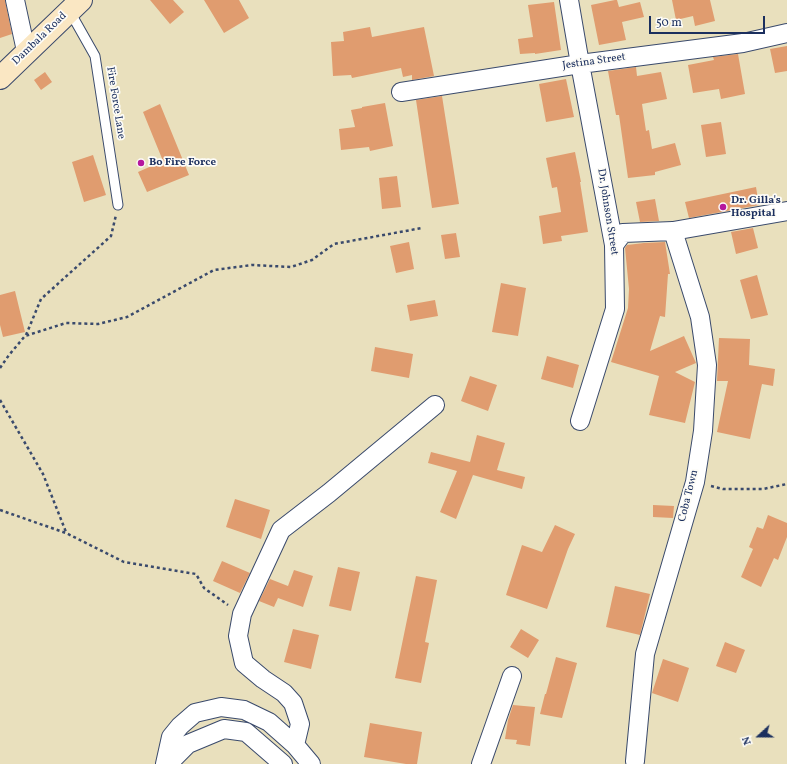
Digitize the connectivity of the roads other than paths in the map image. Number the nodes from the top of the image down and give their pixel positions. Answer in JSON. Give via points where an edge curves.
{"nodes":[{"id":1,"x":15,"y":0,"type":"edge"},
{"id":2,"x":570,"y":0,"type":"edge"},
{"id":3,"x":75,"y":5,"type":"edge"},
{"id":4,"x":787,"y":33,"type":"edge"},
{"id":5,"x":26,"y":51,"type":"junction"},
{"id":6,"x":580,"y":64,"type":"junction"},
{"id":7,"x":0,"y":78,"type":"edge"},
{"id":8,"x":401,"y":92,"type":"dead end"},
{"id":9,"x":118,"y":205,"type":"road end"},
{"id":10,"x":787,"y":211,"type":"edge"},
{"id":11,"x":673,"y":231,"type":"junction"},
{"id":12,"x":614,"y":245,"type":"junction"},
{"id":13,"x":435,"y":404,"type":"dead end"},
{"id":14,"x":580,"y":421,"type":"dead end"},
{"id":15,"x":512,"y":676,"type":"dead end"},
{"id":16,"x":295,"y":745,"type":"junction"},
{"id":17,"x":635,"y":761,"type":"dead end"},
{"id":18,"x":165,"y":764,"type":"edge"},
{"id":19,"x":168,"y":764,"type":"edge"},
{"id":20,"x":283,"y":764,"type":"edge"},
{"id":21,"x":311,"y":764,"type":"edge"},
{"id":22,"x":481,"y":764,"type":"edge"}],
"edges":[{"from":1,"to":5,"type":"street"},
{"from":2,"to":6,"type":"street","name":"Dr. Johnson Street"},
{"from":3,"to":5,"type":"street","name":"Dambala Road"},
{"from":3,"to":9,"type":"lane","name":"Fire Force Lane","via":[[95,56]]},
{"from":4,"to":6,"type":"street","name":"Jestina Street","via":[[743,43]]},
{"from":5,"to":7,"type":"street","name":"Dambala Road"},
{"from":6,"to":8,"type":"street","name":"Jestina Street"},
{"from":6,"to":12,"type":"street","name":"Dr. Johnson Street"},
{"from":10,"to":11,"type":"street"},
{"from":11,"to":12,"type":"street","via":[[624,233]]},
{"from":11,"to":17,"type":"street","name":"Coba Town","via":[[700,317],[707,366],[703,431],[694,482],[645,654]]},
{"from":12,"to":14,"type":"street","name":"Dr. Johnson Street","via":[[614,309]]},
{"from":13,"to":16,"type":"street","via":[[281,530],[242,614],[238,636],[244,663],[284,692],[293,703],[300,724]]},
{"from":15,"to":22,"type":"street"},
{"from":16,"to":18,"type":"street","via":[[269,722],[244,710],[221,707],[195,713],[180,726],[172,737]]},
{"from":16,"to":21,"type":"street"},
{"from":19,"to":20,"type":"street","via":[[188,744],[224,729],[246,732]]}]}
